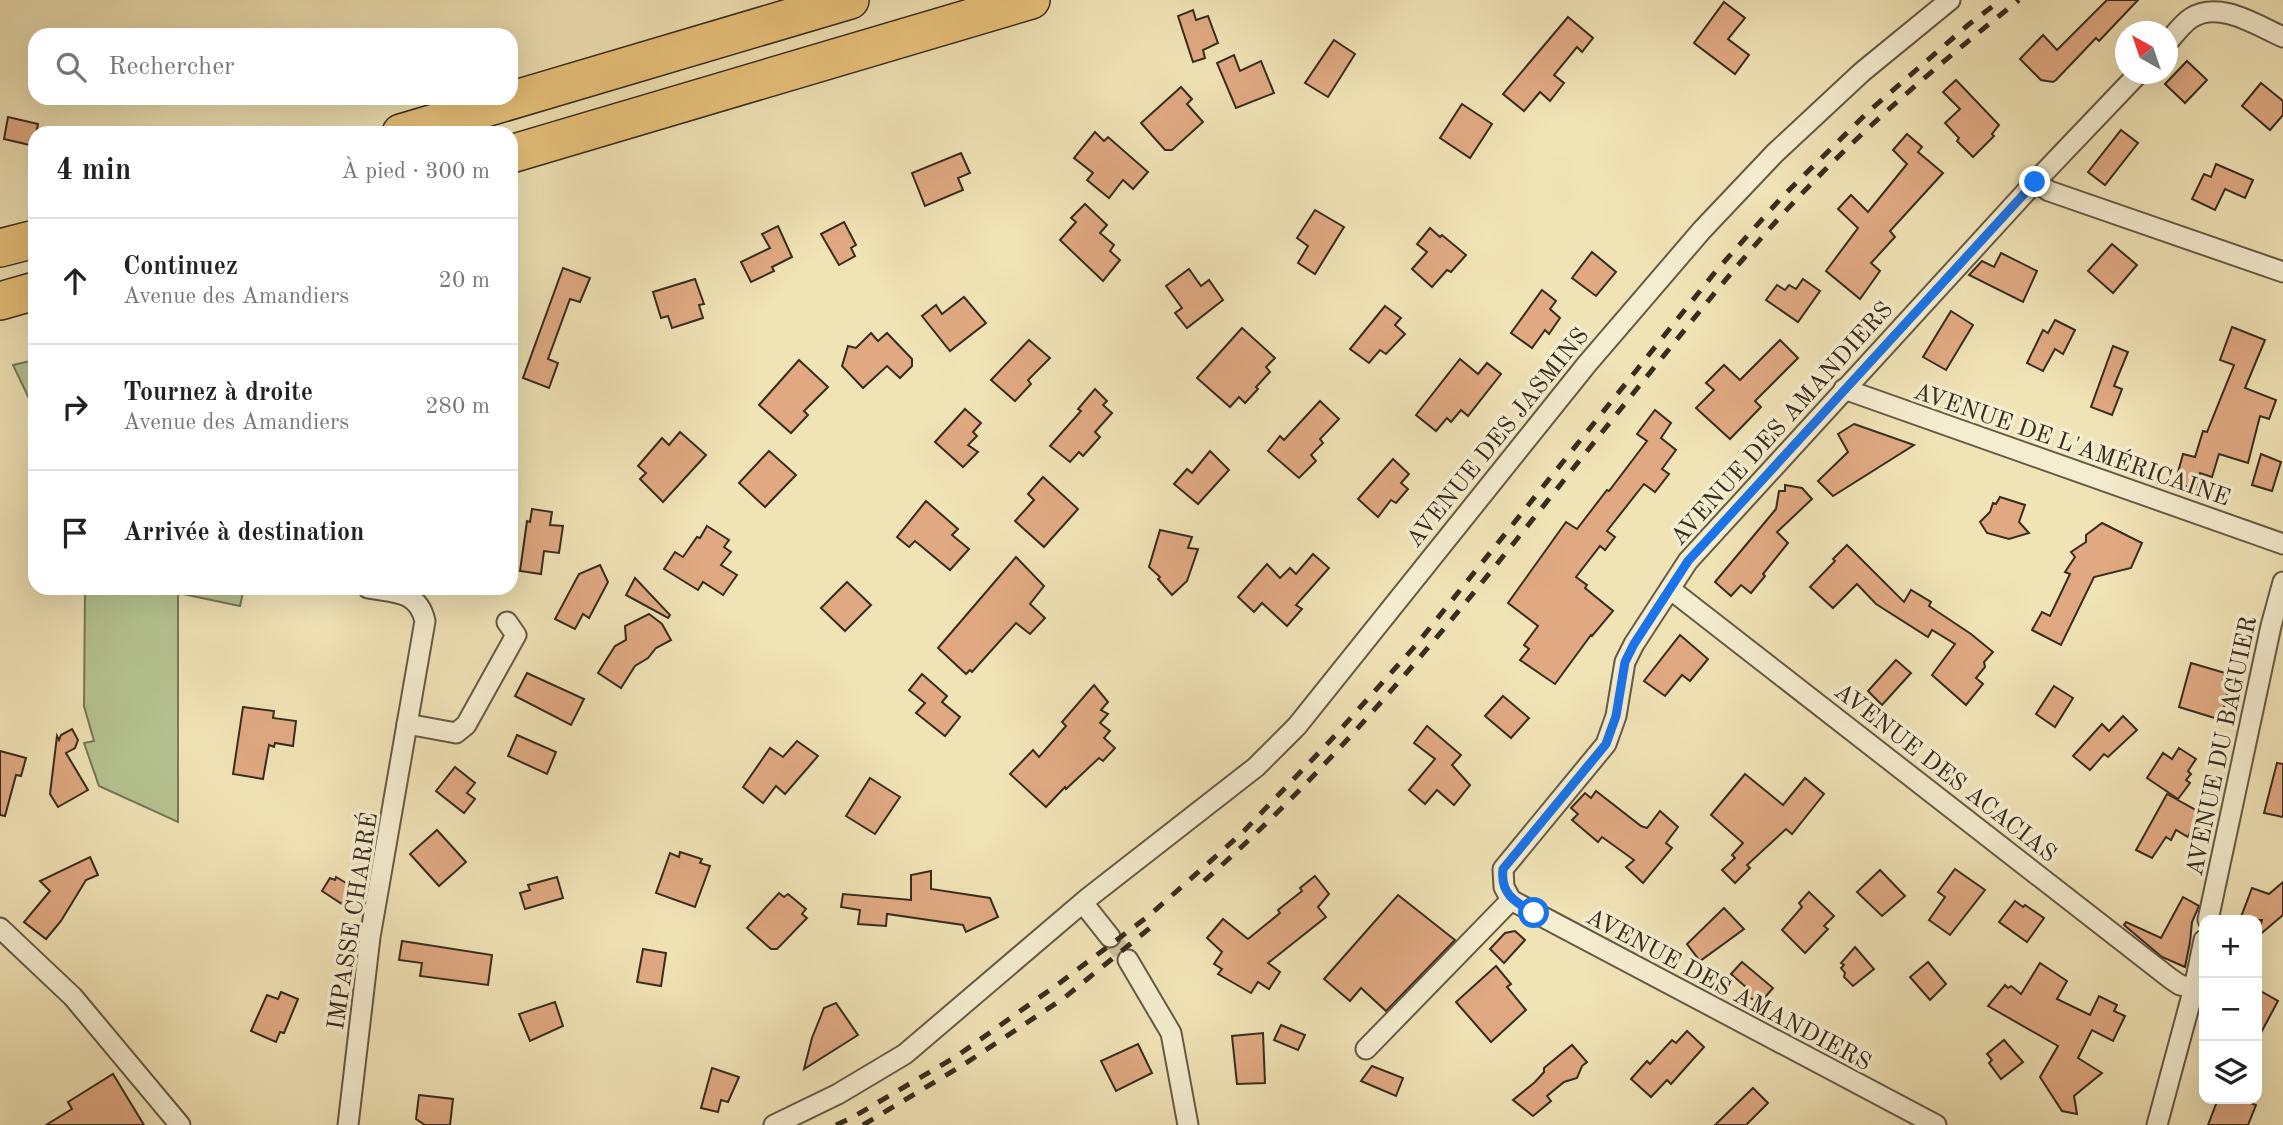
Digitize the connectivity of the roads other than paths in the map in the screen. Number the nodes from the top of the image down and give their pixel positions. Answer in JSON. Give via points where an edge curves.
{"nodes":[{"id":1,"x":850,"y":0,"type":"edge"},
{"id":2,"x":1031,"y":0,"type":"edge"},
{"id":3,"x":1950,"y":0,"type":"edge"},
{"id":4,"x":2178,"y":31,"type":"edge"},
{"id":5,"x":2283,"y":37,"type":"edge"},
{"id":6,"x":2128,"y":84,"type":"edge"},
{"id":7,"x":518,"y":98,"type":"edge"},
{"id":8,"x":496,"y":105,"type":"edge"},
{"id":9,"x":425,"y":126,"type":"edge"},
{"id":10,"x":518,"y":152,"type":"edge"},
{"id":11,"x":2035,"y":182,"type":"junction"},
{"id":12,"x":28,"y":241,"type":"edge"},
{"id":13,"x":0,"y":248,"type":"edge"},
{"id":14,"x":2283,"y":272,"type":"edge"},
{"id":15,"x":28,"y":293,"type":"edge"},
{"id":16,"x":0,"y":301,"type":"edge"},
{"id":17,"x":1844,"y":389,"type":"junction"},
{"id":18,"x":2283,"y":544,"type":"edge"},
{"id":19,"x":2283,"y":582,"type":"edge"},
{"id":20,"x":1670,"y":589,"type":"junction"},
{"id":21,"x":402,"y":595,"type":"edge"},
{"id":22,"x":507,"y":622,"type":"dead end"},
{"id":23,"x":2277,"y":629,"type":"edge"},
{"id":24,"x":407,"y":724,"type":"junction"},
{"id":25,"x":1511,"y":900,"type":"junction"},
{"id":26,"x":1083,"y":904,"type":"junction"},
{"id":27,"x":2209,"y":915,"type":"edge"},
{"id":28,"x":0,"y":928,"type":"edge"},
{"id":29,"x":1110,"y":937,"type":"tunnel mouth"},
{"id":30,"x":1128,"y":960,"type":"tunnel mouth"},
{"id":31,"x":2199,"y":964,"type":"edge"},
{"id":32,"x":2194,"y":988,"type":"junction"},
{"id":33,"x":1366,"y":1049,"type":"dead end"},
{"id":34,"x":180,"y":1125,"type":"edge"},
{"id":35,"x":348,"y":1125,"type":"edge"},
{"id":36,"x":774,"y":1125,"type":"edge"},
{"id":37,"x":1188,"y":1125,"type":"edge"},
{"id":38,"x":1936,"y":1125,"type":"edge"},
{"id":39,"x":2157,"y":1125,"type":"edge"}],
"edges":[{"from":1,"to":7,"type":"highway"},
{"from":2,"to":10,"type":"highway"},
{"from":3,"to":26,"type":"street","name":"AVENUE DES JASMINS","via":[[1775,153],[1702,230],[1587,364],[1297,726],[1256,766]]},
{"from":4,"to":5,"type":"street","via":[[2189,19],[2218,11]]},
{"from":6,"to":11,"type":"street","name":"AVENUE DES AMANDIERS"},
{"from":8,"to":9,"type":"highway"},
{"from":11,"to":14,"type":"street","via":[[2049,191]]},
{"from":11,"to":17,"type":"street","name":"AVENUE DES AMANDIERS"},
{"from":12,"to":13,"type":"highway"},
{"from":15,"to":16,"type":"highway"},
{"from":17,"to":18,"type":"street","name":"AVENUE DE L'AMÉRICAINE"},
{"from":17,"to":20,"type":"street","name":"AVENUE DES AMANDIERS","via":[[1688,561]]},
{"from":19,"to":23,"type":"street","name":"AVENUE DU BAGUIER"},
{"from":20,"to":25,"type":"street","name":"AVENUE DES AMANDIERS","via":[[1625,662],[1606,744],[1503,869],[1504,887]]},
{"from":20,"to":32,"type":"street","name":"AVENUE DES ACACIAS","via":[[2171,979]]},
{"from":21,"to":24,"type":"street","name":"IMPASSE CHARRÉ","via":[[412,597],[422,608],[425,621]]},
{"from":22,"to":24,"type":"street","via":[[516,635],[466,725],[456,733]]},
{"from":23,"to":27,"type":"street","name":"AVENUE DU BAGUIER"},
{"from":24,"to":35,"type":"street","name":"IMPASSE CHARRÉ","via":[[370,937]]},
{"from":25,"to":33,"type":"street"},
{"from":25,"to":38,"type":"street","name":"AVENUE DES AMANDIERS"},
{"from":26,"to":29,"type":"street"},
{"from":26,"to":36,"type":"street","name":"AVENUE DES JASMINS","via":[[905,1054]]},
{"from":28,"to":34,"type":"street","via":[[73,997]]},
{"from":30,"to":37,"type":"street","via":[[1171,1033]]},
{"from":31,"to":32,"type":"street"},
{"from":32,"to":39,"type":"street"}]}
